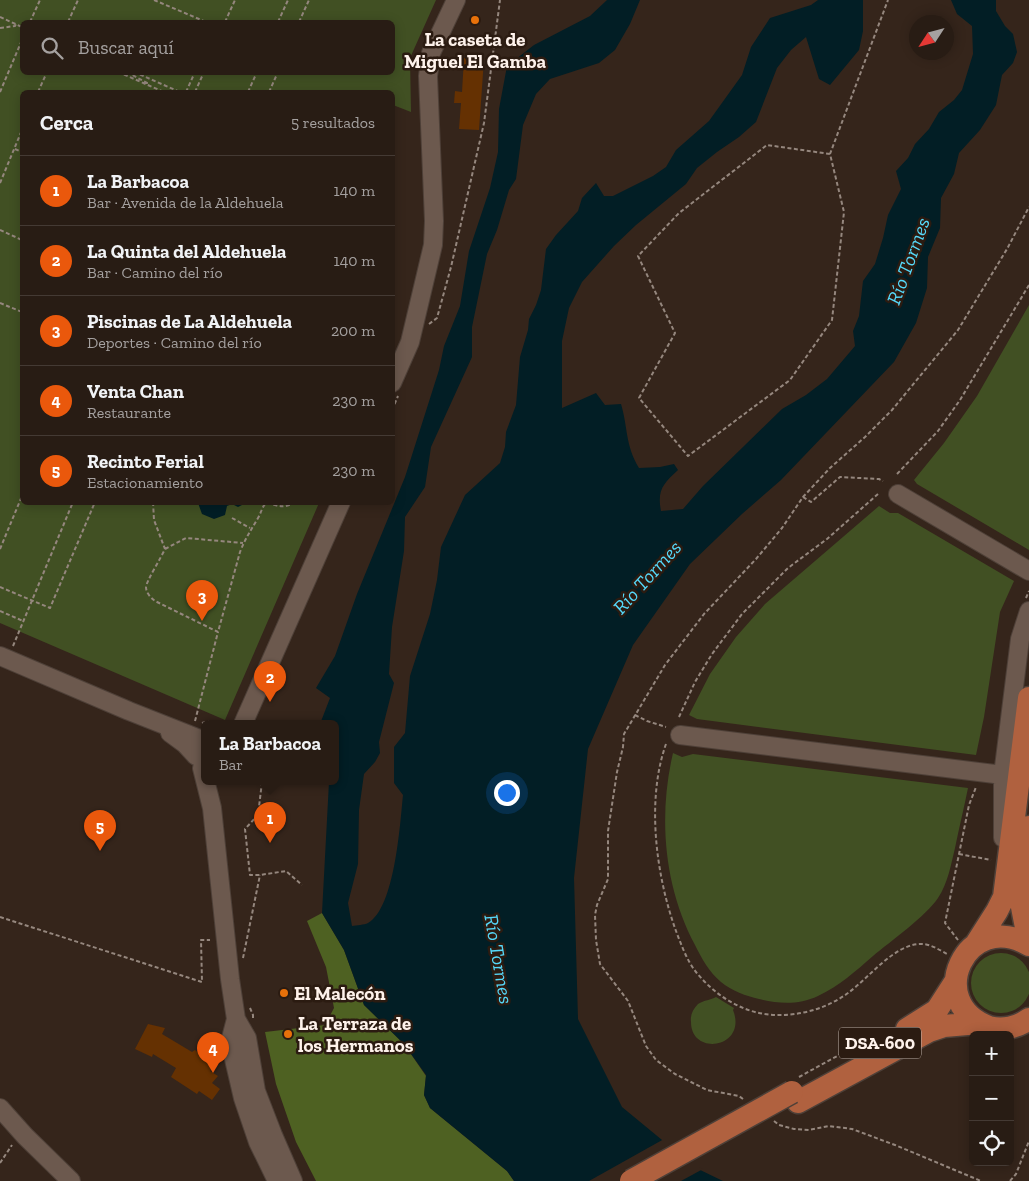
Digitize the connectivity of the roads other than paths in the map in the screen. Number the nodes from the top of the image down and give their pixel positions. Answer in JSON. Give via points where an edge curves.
{"nodes":[{"id":1,"x":456,"y":0,"type":"edge"},
{"id":2,"x":395,"y":376,"type":"edge"},
{"id":3,"x":898,"y":494,"type":"dead end"},
{"id":4,"x":340,"y":505,"type":"edge"},
{"id":5,"x":1029,"y":571,"type":"edge"},
{"id":6,"x":1026,"y":606,"type":"edge"},
{"id":7,"x":3,"y":658,"type":"edge"},
{"id":8,"x":1029,"y":698,"type":"edge"},
{"id":9,"x":245,"y":720,"type":"edge"},
{"id":10,"x":671,"y":735,"type":"road end"},
{"id":11,"x":200,"y":752,"type":"edge"},
{"id":12,"x":1003,"y":775,"type":"junction"},
{"id":13,"x":207,"y":785,"type":"edge"},
{"id":14,"x":216,"y":785,"type":"edge"},
{"id":15,"x":212,"y":808,"type":"junction"},
{"id":16,"x":1029,"y":824,"type":"edge"},
{"id":17,"x":1027,"y":849,"type":"edge"},
{"id":18,"x":1001,"y":866,"type":"junction"},
{"id":19,"x":962,"y":941,"type":"junction"},
{"id":20,"x":1029,"y":944,"type":"edge"},
{"id":21,"x":955,"y":982,"type":"junction"},
{"id":22,"x":245,"y":1020,"type":"junction"},
{"id":23,"x":979,"y":1023,"type":"junction"},
{"id":24,"x":1027,"y":1023,"type":"edge"},
{"id":25,"x":795,"y":1091,"type":"junction"},
{"id":26,"x":0,"y":1108,"type":"edge"},
{"id":27,"x":71,"y":1181,"type":"edge"},
{"id":28,"x":277,"y":1181,"type":"edge"},
{"id":29,"x":294,"y":1181,"type":"edge"},
{"id":30,"x":631,"y":1181,"type":"edge"},
{"id":31,"x":655,"y":1181,"type":"edge"}],
"edges":[{"from":1,"to":2,"type":"street","via":[[431,53],[428,76],[433,245],[412,334]]},
{"from":3,"to":5,"type":"street"},
{"from":4,"to":9,"type":"street"},
{"from":6,"to":12,"type":"street"},
{"from":7,"to":11,"type":"street","via":[[156,722]]},
{"from":8,"to":18,"type":"main road","number":"DSA-600"},
{"from":10,"to":12,"type":"street"},
{"from":12,"to":18,"type":"street"},
{"from":13,"to":15,"type":"street"},
{"from":14,"to":15,"type":"street"},
{"from":15,"to":22,"type":"street","via":[[230,978]]},
{"from":16,"to":17,"type":"main road"},
{"from":17,"to":20,"type":"main road","via":[[1021,902]]},
{"from":18,"to":19,"type":"main road","number":"DSA-600","via":[[1004,897],[997,911]]},
{"from":19,"to":20,"type":"main road","via":[[1003,936]]},
{"from":19,"to":21,"type":"main road","number":"DSA-600","via":[[965,954]]},
{"from":21,"to":23,"type":"main road","via":[[958,998],[966,1013]]},
{"from":21,"to":25,"type":"main road","number":"DSA-600","via":[[937,1010]]},
{"from":22,"to":28,"type":"street","via":[[230,1042],[243,1098],[258,1142]]},
{"from":22,"to":29,"type":"street","via":[[256,1092]]},
{"from":23,"to":24,"type":"main road","number":"DSA-600","via":[[993,1028]]},
{"from":23,"to":25,"type":"main road","number":"DSA-600","via":[[944,1026],[929,1031]]},
{"from":25,"to":30,"type":"main road","number":"DSA-600","bridge":true},
{"from":25,"to":31,"type":"main road","number":"DSA-600"},
{"from":26,"to":27,"type":"street"}]}
